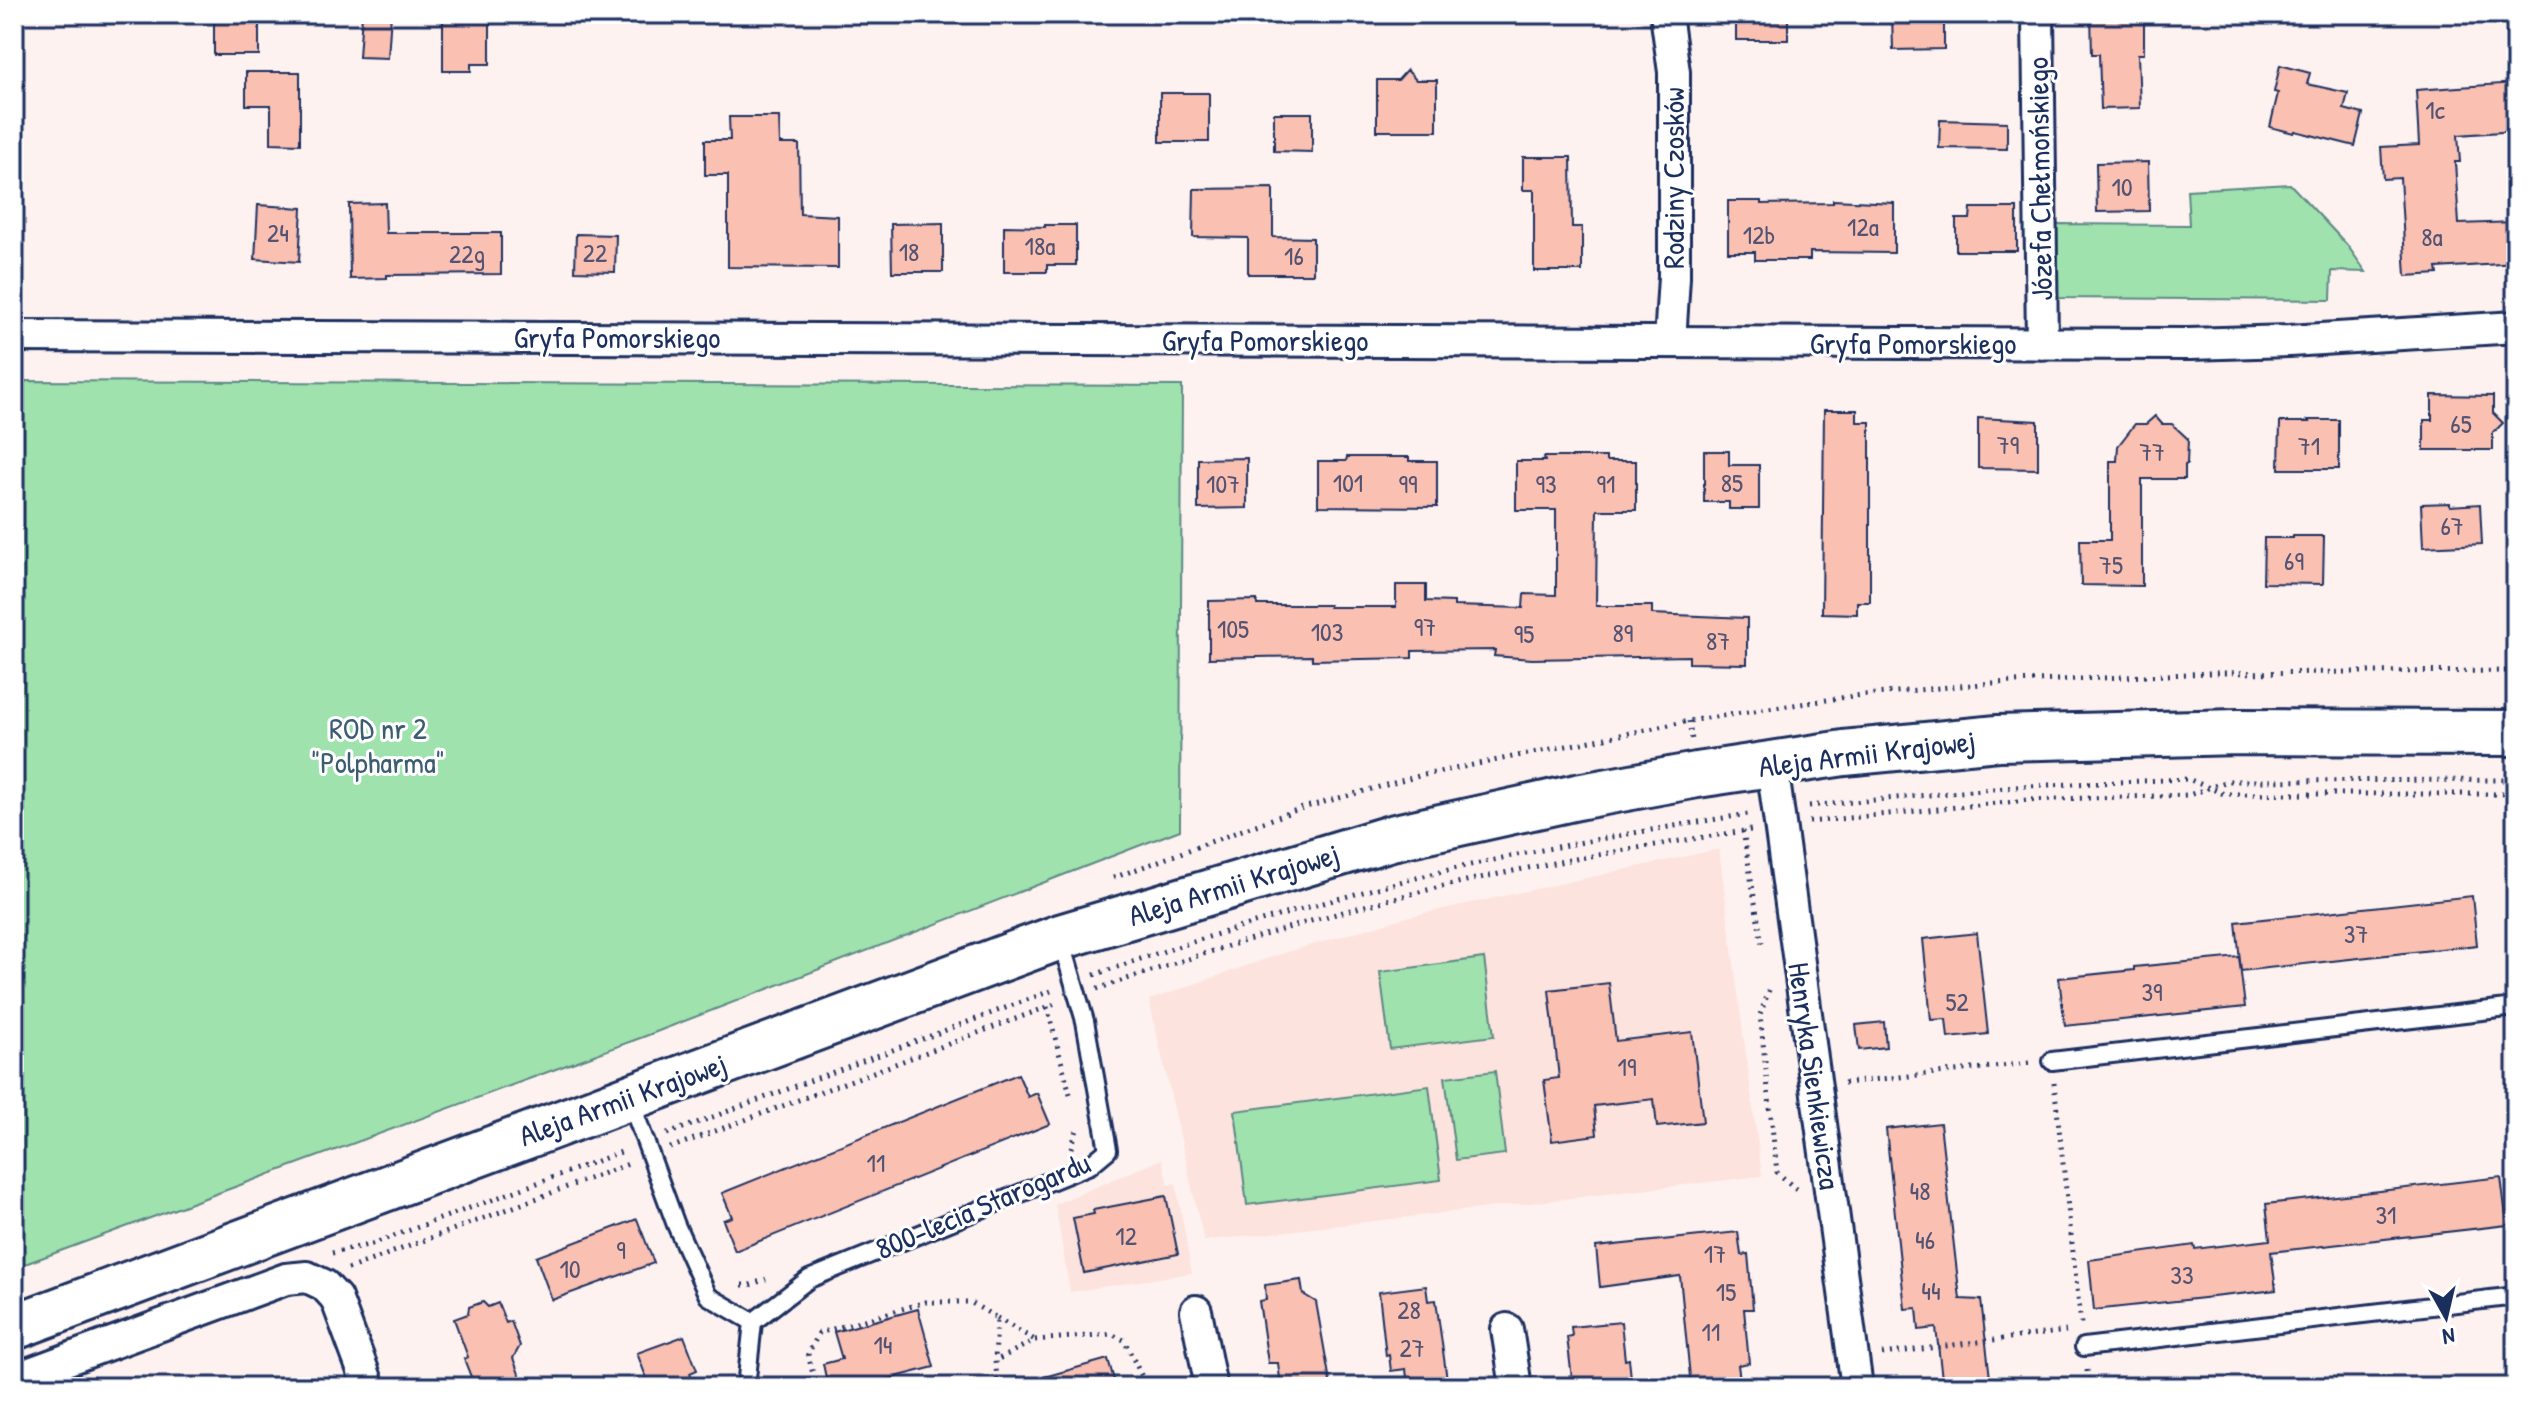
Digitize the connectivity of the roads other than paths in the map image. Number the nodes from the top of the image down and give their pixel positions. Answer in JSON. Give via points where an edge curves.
{"nodes":[{"id":1,"x":1666,"y":14,"type":"edge"},
{"id":2,"x":2038,"y":14,"type":"edge"},
{"id":3,"x":2516,"y":327,"type":"edge"},
{"id":4,"x":14,"y":336,"type":"edge"},
{"id":5,"x":1670,"y":342,"type":"junction"},
{"id":6,"x":2042,"y":344,"type":"junction"},
{"id":7,"x":2516,"y":735,"type":"edge"},
{"id":8,"x":1772,"y":765,"type":"junction"},
{"id":9,"x":1060,"y":937,"type":"junction"},
{"id":10,"x":2516,"y":1007,"type":"edge"},
{"id":11,"x":2052,"y":1061,"type":"road end"},
{"id":12,"x":629,"y":1097,"type":"junction"},
{"id":13,"x":2516,"y":1296,"type":"edge"},
{"id":14,"x":1196,"y":1311,"type":"dead end"},
{"id":15,"x":753,"y":1322,"type":"junction"},
{"id":16,"x":14,"y":1327,"type":"edge"},
{"id":17,"x":1507,"y":1329,"type":"dead end"},
{"id":18,"x":2084,"y":1347,"type":"road end"},
{"id":19,"x":1855,"y":1373,"type":"edge"},
{"id":20,"x":14,"y":1379,"type":"edge"},
{"id":21,"x":369,"y":1387,"type":"edge"},
{"id":22,"x":746,"y":1387,"type":"edge"},
{"id":23,"x":1211,"y":1387,"type":"edge"},
{"id":24,"x":1516,"y":1387,"type":"edge"}],
"edges":[{"from":1,"to":5,"type":"street","name":"Rodziny Czosków","via":[[1674,72]]},
{"from":2,"to":6,"type":"street","name":"Józefa Chełmońskiego"},
{"from":3,"to":6,"type":"street","name":"Gryfa Pomorskiego","via":[[2289,341]]},
{"from":4,"to":5,"type":"street","name":"Gryfa Pomorskiego"},
{"from":5,"to":6,"type":"street","name":"Gryfa Pomorskiego"},
{"from":7,"to":8,"type":"main road","name":"Aleja Armii Krajowej","via":[[2239,732],[1998,738]]},
{"from":8,"to":9,"type":"main road","name":"Aleja Armii Krajowej","via":[[1577,797],[1391,838]]},
{"from":8,"to":19,"type":"street","name":"Henryka Sienkiewicza"},
{"from":9,"to":12,"type":"main road","name":"Aleja Armii Krajowej"},
{"from":9,"to":15,"type":"lane","name":"800-lecia Starogardu","via":[[1085,1021],[1108,1150],[1090,1165],[809,1279]]},
{"from":10,"to":11,"type":"lane"},
{"from":12,"to":15,"type":"lane","via":[[708,1296]]},
{"from":12,"to":16,"type":"main road","name":"Aleja Armii Krajowej"},
{"from":13,"to":18,"type":"lane"},
{"from":14,"to":23,"type":"street"},
{"from":15,"to":22,"type":"lane"},
{"from":17,"to":24,"type":"street"},
{"from":20,"to":21,"type":"street","via":[[286,1279],[307,1277],[336,1298]]}]}
